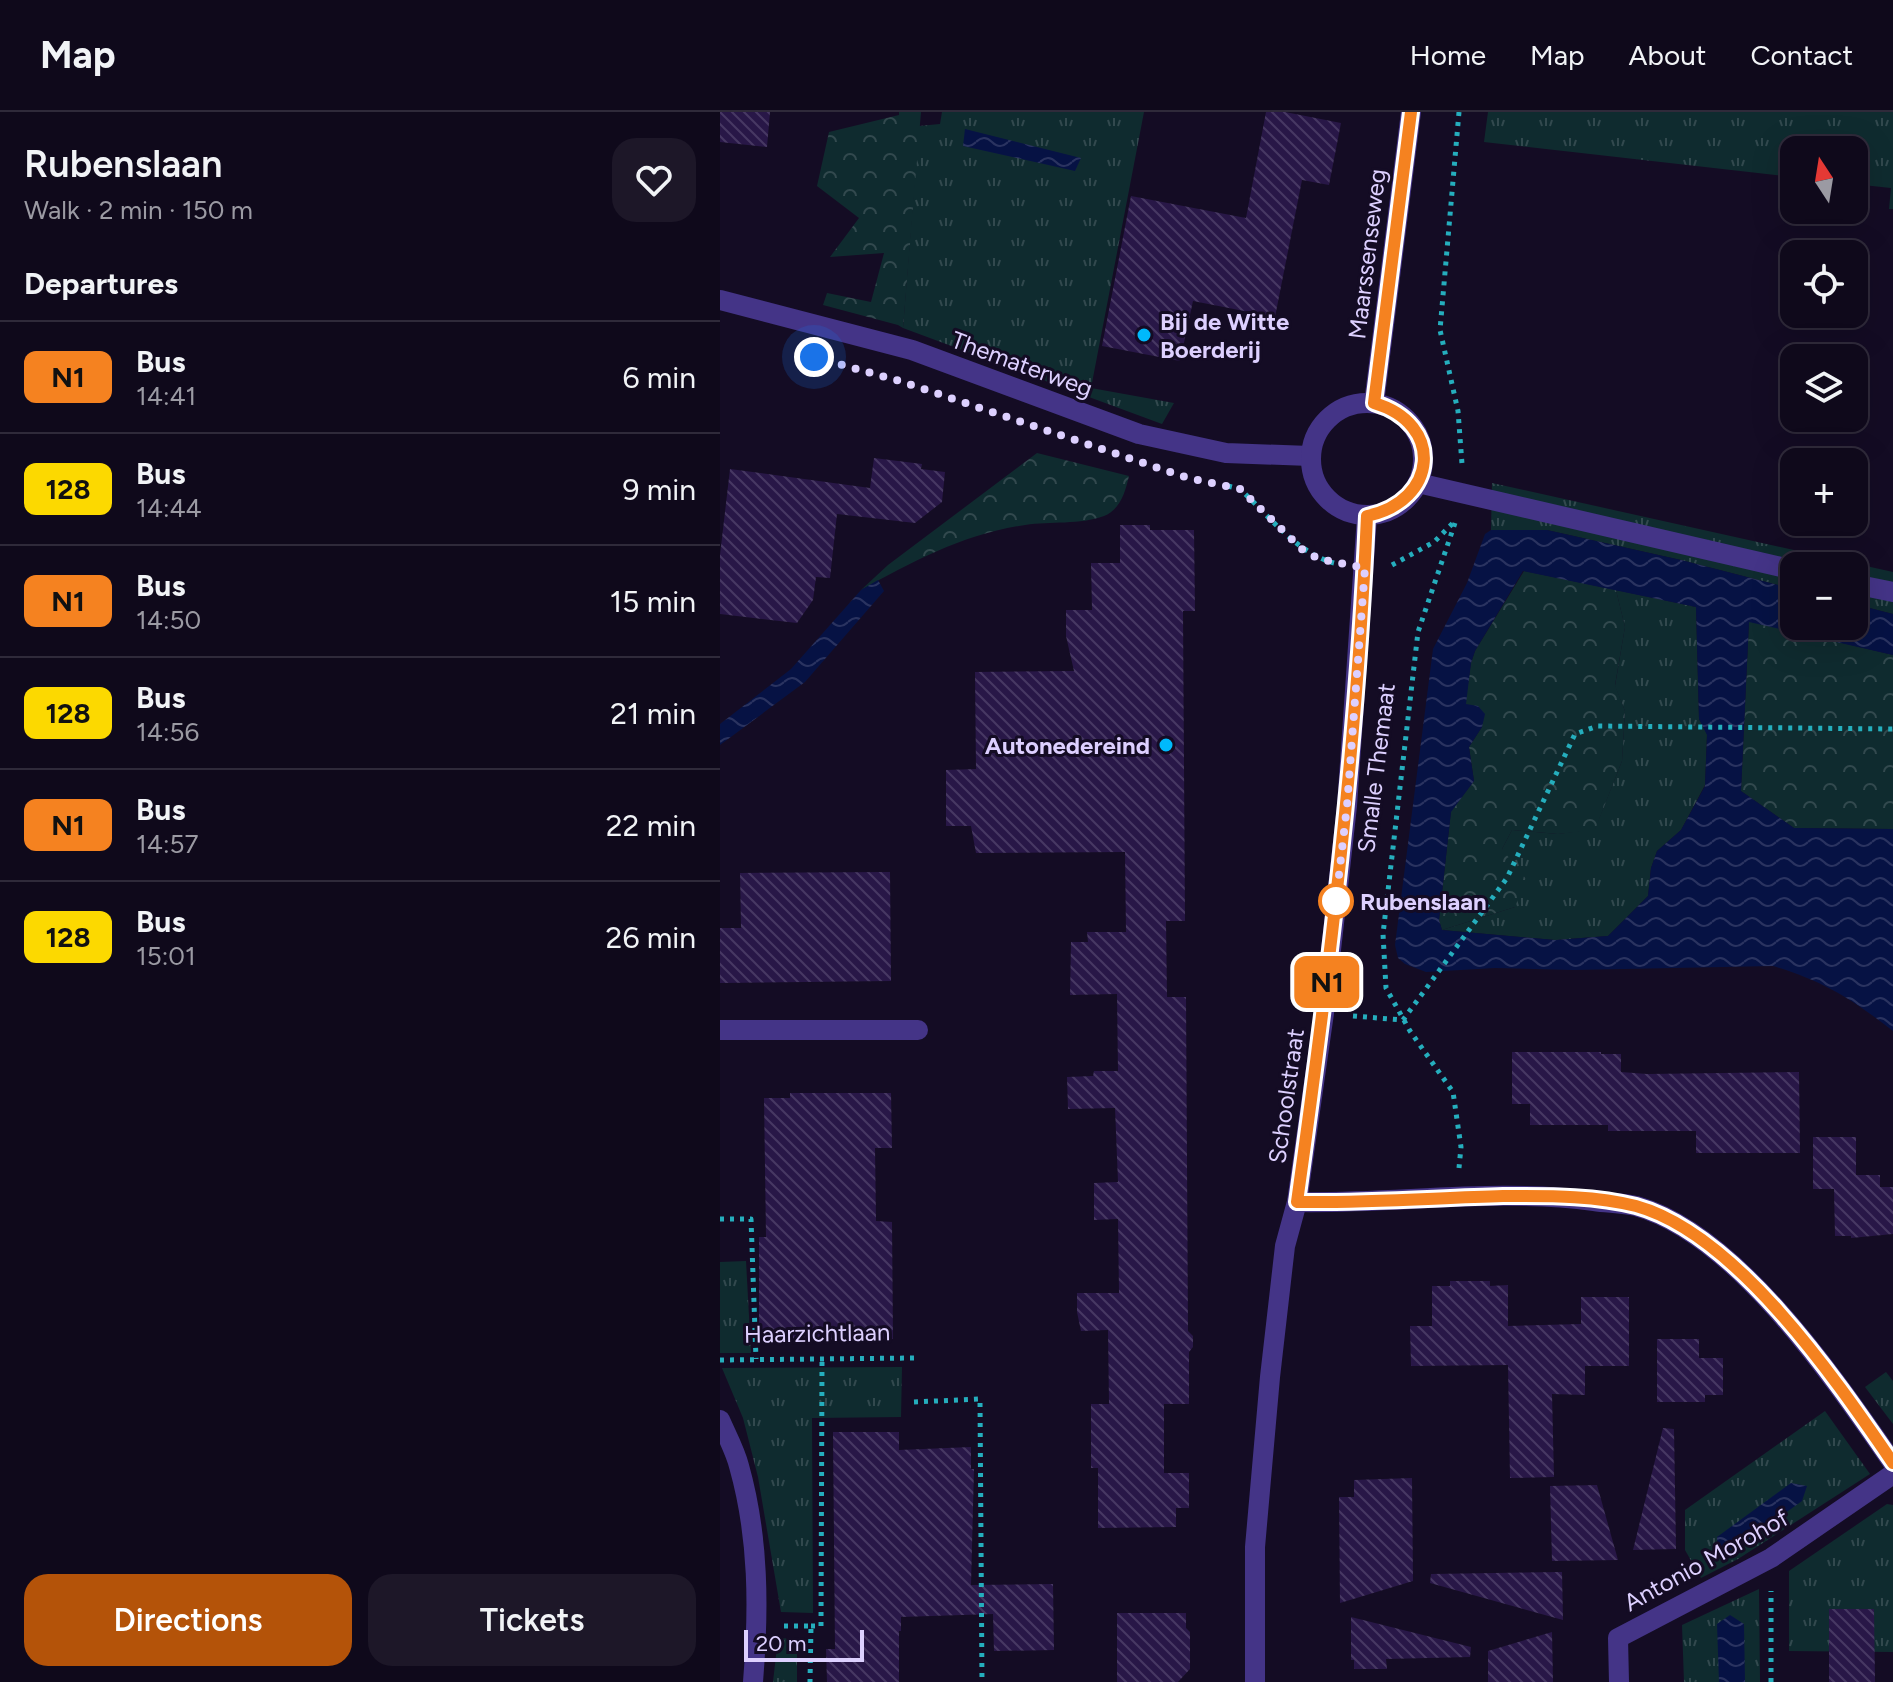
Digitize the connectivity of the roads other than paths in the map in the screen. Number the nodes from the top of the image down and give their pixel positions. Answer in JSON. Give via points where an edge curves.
{"nodes":[{"id":1,"x":1411,"y":112,"type":"edge"},
{"id":2,"x":720,"y":300,"type":"edge"},
{"id":3,"x":1374,"y":403,"type":"junction"},
{"id":4,"x":1310,"y":456,"type":"junction"},
{"id":5,"x":1418,"y":483,"type":"junction"},
{"id":6,"x":1367,"y":516,"type":"junction"},
{"id":7,"x":1780,"y":567,"type":"edge"},
{"id":8,"x":1868,"y":587,"type":"edge"},
{"id":9,"x":1893,"y":592,"type":"edge"},
{"id":10,"x":720,"y":1030,"type":"edge"},
{"id":11,"x":918,"y":1030,"type":"dead end"},
{"id":12,"x":1297,"y":1202,"type":"junction"},
{"id":13,"x":720,"y":1420,"type":"edge"},
{"id":14,"x":1893,"y":1463,"type":"edge"},
{"id":15,"x":1893,"y":1474,"type":"edge"},
{"id":16,"x":753,"y":1682,"type":"edge"},
{"id":17,"x":1255,"y":1682,"type":"edge"},
{"id":18,"x":1619,"y":1682,"type":"edge"}],
"edges":[{"from":1,"to":3,"type":"street","name":"Maarssenseweg"},
{"from":2,"to":4,"type":"street","name":"Thematerweg","via":[[912,350],[1139,434],[1226,453]]},
{"from":3,"to":4,"type":"street","via":[[1356,403],[1324,422]]},
{"from":3,"to":5,"type":"street","via":[[1392,408],[1417,432],[1423,449]]},
{"from":4,"to":6,"type":"street","via":[[1319,491],[1349,513]]},
{"from":5,"to":6,"type":"street","via":[[1388,512]]},
{"from":5,"to":7,"type":"street"},
{"from":6,"to":12,"type":"street","name":"Schoolstraat","via":[[1347,806]]},
{"from":8,"to":9,"type":"street"},
{"from":10,"to":11,"type":"street"},
{"from":12,"to":14,"type":"street","via":[[1556,1196],[1636,1207],[1692,1232],[1746,1278],[1823,1362]]},
{"from":12,"to":17,"type":"street","name":"Schoolstraat","via":[[1285,1246],[1255,1547]]},
{"from":13,"to":16,"type":"street","via":[[739,1464],[755,1545],[758,1626]]},
{"from":15,"to":18,"type":"street","name":"Antonio Morohof","via":[[1771,1558],[1618,1638]]}]}
